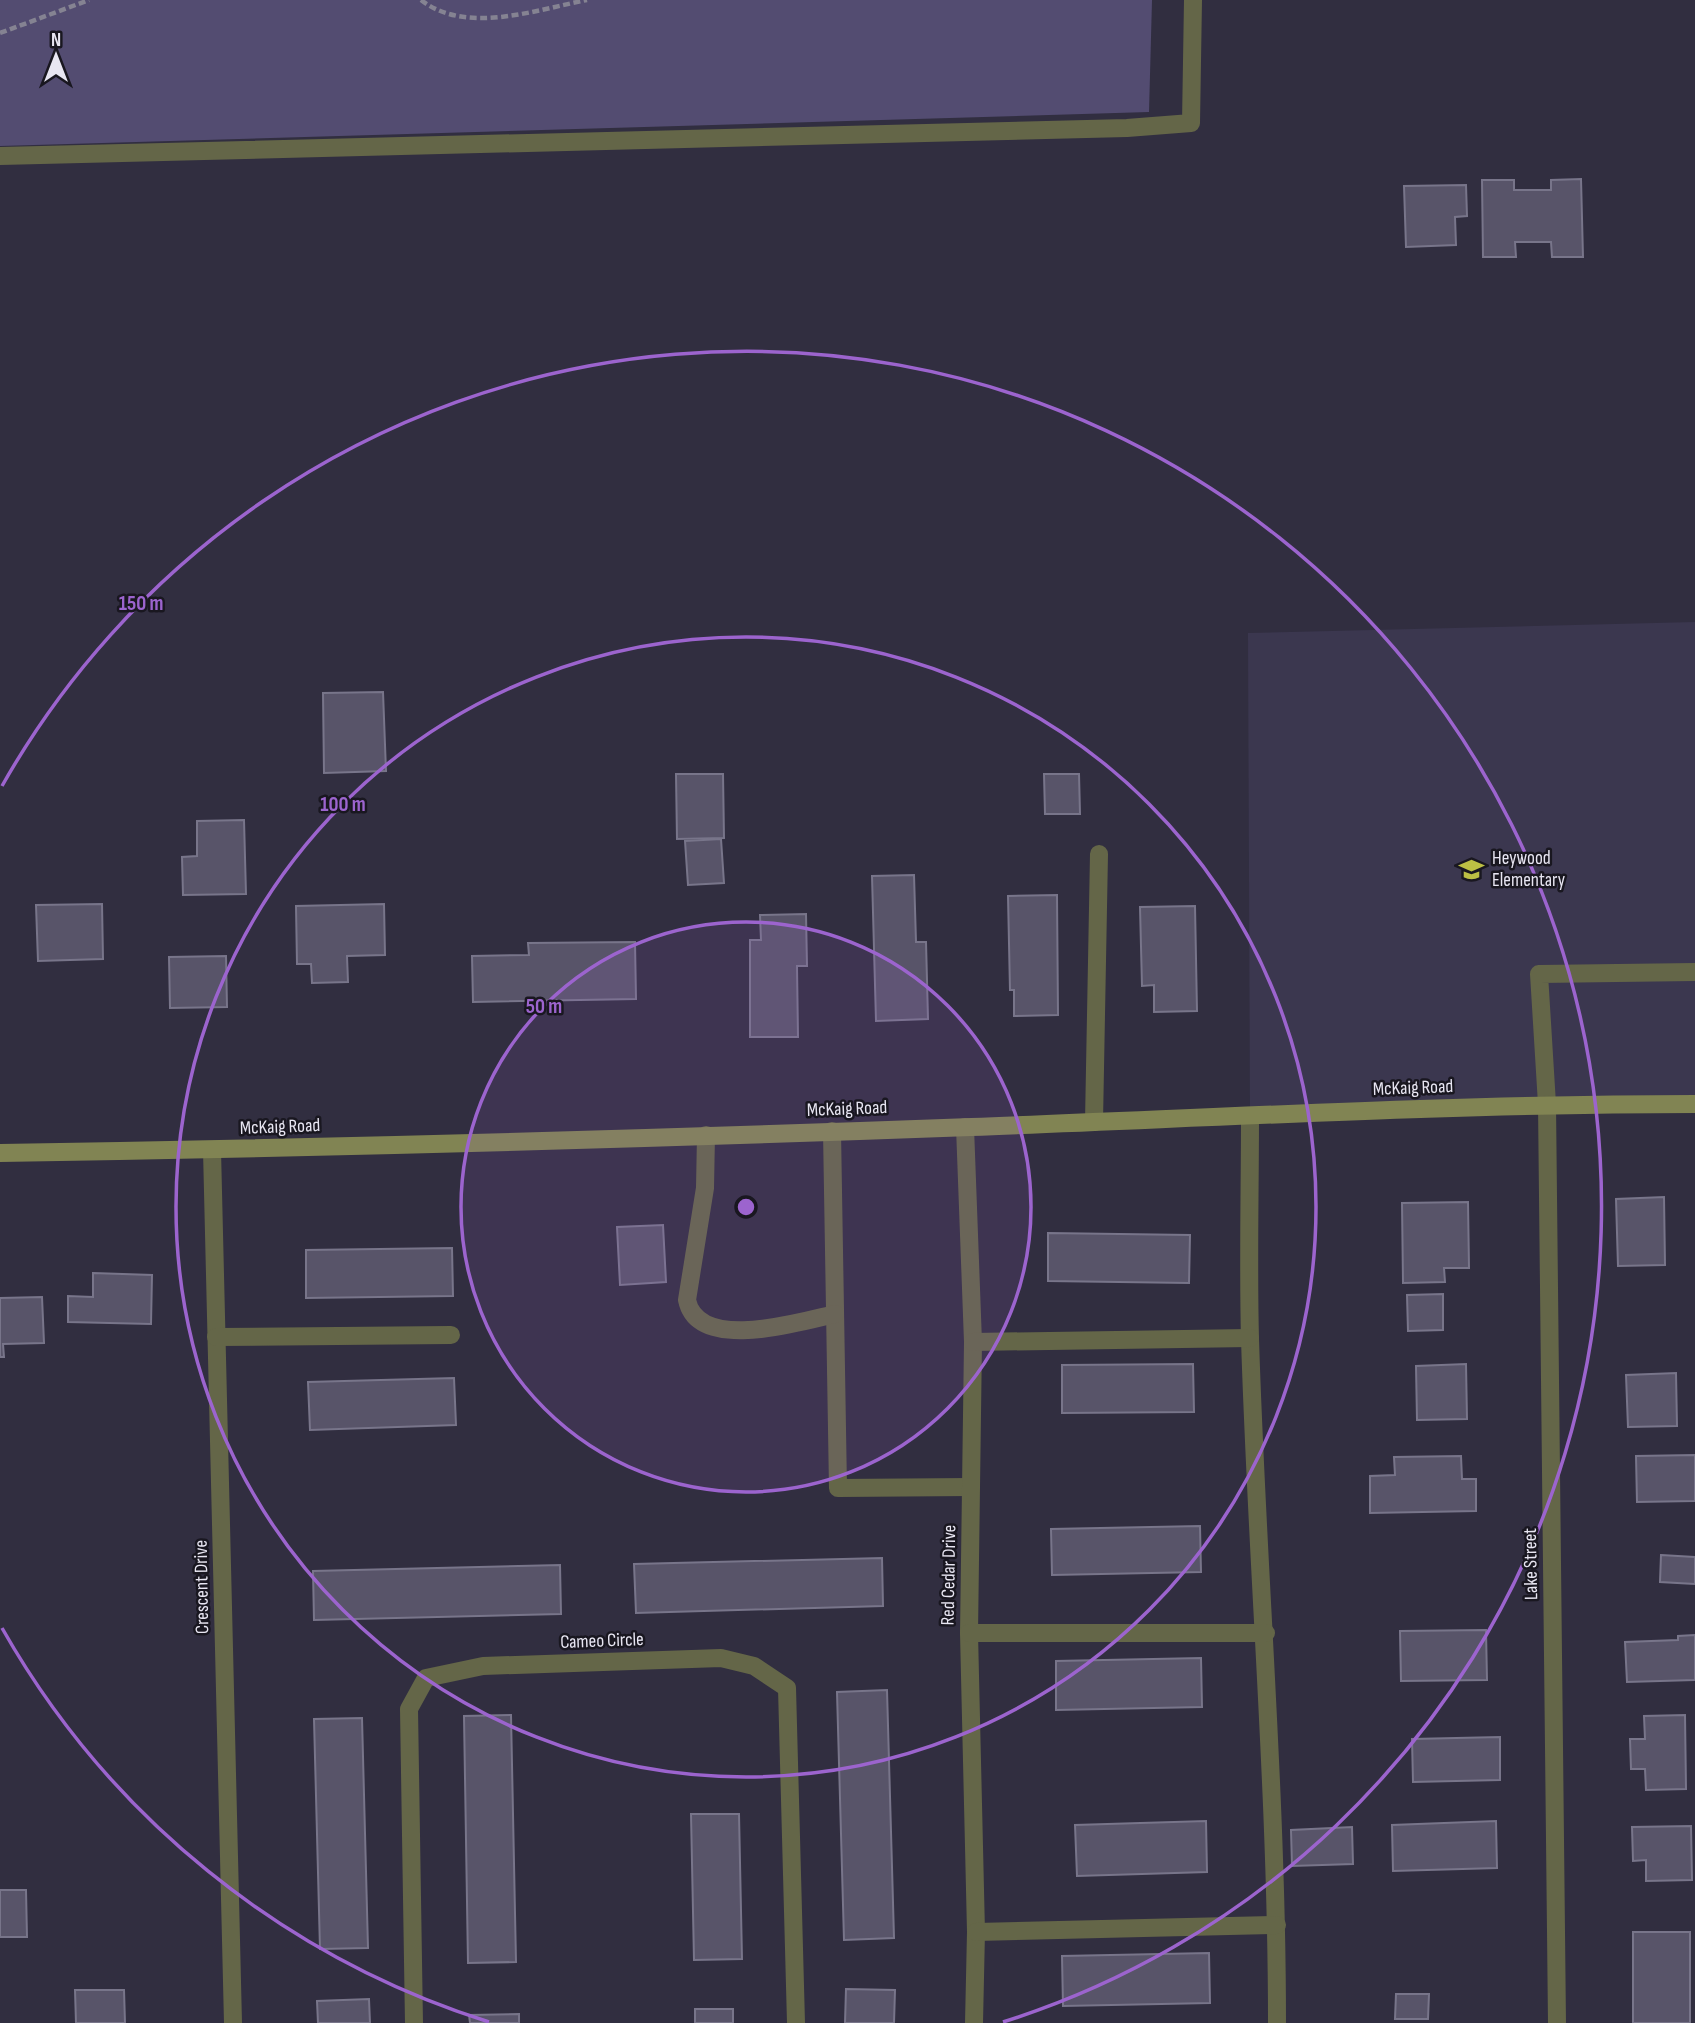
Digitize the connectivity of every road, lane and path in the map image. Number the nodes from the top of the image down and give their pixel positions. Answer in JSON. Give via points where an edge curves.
{"nodes":[{"id":1,"x":89,"y":0,"type":"edge"},
{"id":2,"x":421,"y":0,"type":"edge"},
{"id":3,"x":587,"y":0,"type":"edge"},
{"id":4,"x":1193,"y":0,"type":"edge"},
{"id":5,"x":0,"y":33,"type":"edge"},
{"id":6,"x":0,"y":156,"type":"edge"},
{"id":7,"x":1099,"y":854,"type":"dead end"},
{"id":8,"x":1695,"y":972,"type":"edge"},
{"id":9,"x":1546,"y":1104,"type":"junction"},
{"id":10,"x":1695,"y":1104,"type":"edge"},
{"id":11,"x":1250,"y":1116,"type":"junction"},
{"id":12,"x":1094,"y":1122,"type":"junction"},
{"id":13,"x":965,"y":1127,"type":"junction"},
{"id":14,"x":832,"y":1131,"type":"junction"},
{"id":15,"x":706,"y":1135,"type":"junction"},
{"id":16,"x":212,"y":1150,"type":"junction"},
{"id":17,"x":0,"y":1153,"type":"edge"},
{"id":18,"x":835,"y":1314,"type":"junction"},
{"id":19,"x":451,"y":1335,"type":"dead end"},
{"id":20,"x":216,"y":1337,"type":"junction"},
{"id":21,"x":1250,"y":1338,"type":"junction"},
{"id":22,"x":973,"y":1342,"type":"junction"},
{"id":23,"x":971,"y":1487,"type":"junction"},
{"id":24,"x":969,"y":1633,"type":"junction"},
{"id":25,"x":1266,"y":1633,"type":"junction"},
{"id":26,"x":1277,"y":1924,"type":"junction"},
{"id":27,"x":976,"y":1932,"type":"junction"},
{"id":28,"x":233,"y":2023,"type":"edge"},
{"id":29,"x":414,"y":2023,"type":"edge"},
{"id":30,"x":796,"y":2023,"type":"edge"},
{"id":31,"x":974,"y":2023,"type":"edge"},
{"id":32,"x":1277,"y":2023,"type":"edge"},
{"id":33,"x":1557,"y":2023,"type":"edge"}],
"edges":[{"from":1,"to":5,"type":"path"},
{"from":2,"to":3,"type":"path","via":[[432,9],[462,19],[492,18]]},
{"from":4,"to":6,"type":"street","via":[[1191,122],[1127,128]]},
{"from":7,"to":12,"type":"street"},
{"from":8,"to":9,"type":"street","name":"Lake Street","via":[[1539,974]]},
{"from":9,"to":10,"type":"street","name":"McKaig Road"},
{"from":9,"to":11,"type":"street","name":"McKaig Road"},
{"from":9,"to":33,"type":"street","name":"Lake Street"},
{"from":11,"to":12,"type":"street","name":"McKaig Road"},
{"from":11,"to":21,"type":"street"},
{"from":12,"to":13,"type":"street","name":"McKaig Road"},
{"from":13,"to":14,"type":"street","name":"McKaig Road"},
{"from":13,"to":22,"type":"street","name":"Red Cedar Drive"},
{"from":14,"to":15,"type":"street","name":"McKaig Road"},
{"from":14,"to":18,"type":"street"},
{"from":15,"to":16,"type":"street","name":"McKaig Road"},
{"from":15,"to":18,"type":"street","via":[[705,1188],[689,1309],[704,1325],[718,1329],[779,1328]]},
{"from":16,"to":17,"type":"street","name":"McKaig Road"},
{"from":16,"to":20,"type":"street","name":"Crescent Drive"},
{"from":18,"to":23,"type":"street","via":[[838,1488]]},
{"from":19,"to":20,"type":"street"},
{"from":20,"to":28,"type":"street","name":"Crescent Drive"},
{"from":21,"to":22,"type":"street"},
{"from":21,"to":25,"type":"street"},
{"from":22,"to":23,"type":"street","name":"Red Cedar Drive"},
{"from":23,"to":24,"type":"street","name":"Red Cedar Drive"},
{"from":24,"to":25,"type":"street"},
{"from":24,"to":27,"type":"street","name":"Red Cedar Drive"},
{"from":25,"to":26,"type":"street"},
{"from":26,"to":27,"type":"street"},
{"from":26,"to":32,"type":"street"},
{"from":27,"to":31,"type":"street","name":"Red Cedar Drive"},
{"from":29,"to":30,"type":"street","name":"Cameo Circle","via":[[409,1709],[426,1678],[483,1666],[721,1658],[754,1666],[787,1688]]}]}
